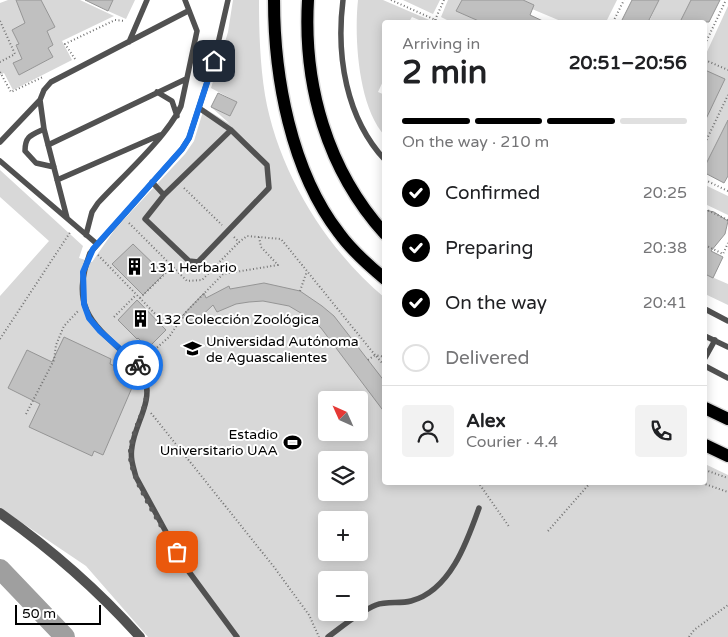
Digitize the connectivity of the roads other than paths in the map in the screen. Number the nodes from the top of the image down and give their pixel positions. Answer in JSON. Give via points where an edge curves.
{"nodes":[{"id":1,"x":147,"y":0,"type":"edge"},
{"id":2,"x":186,"y":0,"type":"edge"},
{"id":3,"x":228,"y":0,"type":"edge"},
{"id":4,"x":274,"y":0,"type":"edge"},
{"id":5,"x":308,"y":0,"type":"edge"},
{"id":6,"x":343,"y":0,"type":"edge"},
{"id":7,"x":188,"y":11,"type":"junction"},
{"id":8,"x":129,"y":42,"type":"junction"},
{"id":9,"x":186,"y":79,"type":"junction"},
{"id":10,"x":157,"y":92,"type":"junction"},
{"id":11,"x":40,"y":100,"type":"junction"},
{"id":12,"x":199,"y":108,"type":"junction"},
{"id":13,"x":177,"y":116,"type":"junction"},
{"id":14,"x":44,"y":129,"type":"junction"},
{"id":15,"x":230,"y":130,"type":"junction"},
{"id":16,"x":162,"y":134,"type":"junction"},
{"id":17,"x":0,"y":142,"type":"edge"},
{"id":18,"x":48,"y":145,"type":"junction"},
{"id":19,"x":382,"y":157,"type":"edge"},
{"id":20,"x":0,"y":161,"type":"edge"},
{"id":21,"x":54,"y":167,"type":"junction"},
{"id":22,"x":57,"y":180,"type":"junction"},
{"id":23,"x":152,"y":182,"type":"junction"},
{"id":24,"x":164,"y":195,"type":"junction"},
{"id":25,"x":67,"y":218,"type":"junction"},
{"id":26,"x":382,"y":230,"type":"edge"},
{"id":27,"x":86,"y":234,"type":"junction"},
{"id":28,"x":95,"y":247,"type":"junction"},
{"id":29,"x":382,"y":276,"type":"edge"},
{"id":30,"x":707,"y":310,"type":"edge"},
{"id":31,"x":728,"y":321,"type":"edge"},
{"id":32,"x":707,"y":337,"type":"edge"},
{"id":33,"x":715,"y":340,"type":"junction"},
{"id":34,"x":728,"y":347,"type":"edge"},
{"id":35,"x":707,"y":354,"type":"edge"},
{"id":36,"x":707,"y":367,"type":"edge"},
{"id":37,"x":728,"y":378,"type":"edge"},
{"id":38,"x":707,"y":409,"type":"edge"},
{"id":39,"x":728,"y":419,"type":"edge"},
{"id":40,"x":707,"y":446,"type":"edge"},
{"id":41,"x":728,"y":456,"type":"edge"},
{"id":42,"x":479,"y":508,"type":"dead end"},
{"id":43,"x":0,"y":513,"type":"edge"},
{"id":44,"x":140,"y":637,"type":"edge"},
{"id":45,"x":237,"y":637,"type":"edge"},
{"id":46,"x":328,"y":637,"type":"edge"}],
"edges":[{"from":1,"to":8,"type":"lane"},
{"from":2,"to":7,"type":"lane"},
{"from":3,"to":12,"type":"lane"},
{"from":4,"to":29,"type":"main road","via":[[280,81],[290,127],[307,176],[319,203],[339,234]]},
{"from":5,"to":26,"type":"main road","via":[[310,70],[327,136],[339,168],[355,196]]},
{"from":6,"to":19,"type":"lane","via":[[341,46],[351,100],[363,130]]},
{"from":7,"to":8,"type":"lane"},
{"from":7,"to":9,"type":"lane","via":[[197,31]]},
{"from":8,"to":11,"type":"lane","via":[[51,82]]},
{"from":9,"to":10,"type":"lane"},
{"from":9,"to":13,"type":"lane"},
{"from":10,"to":13,"type":"lane","via":[[172,101]]},
{"from":10,"to":18,"type":"lane"},
{"from":11,"to":14,"type":"lane"},
{"from":11,"to":17,"type":"lane"},
{"from":12,"to":15,"type":"lane"},
{"from":12,"to":23,"type":"lane","via":[[189,138]]},
{"from":13,"to":16,"type":"lane"},
{"from":14,"to":18,"type":"lane"},
{"from":14,"to":21,"type":"lane","via":[[30,136],[25,142],[25,151],[36,163]]},
{"from":15,"to":24,"type":"lane"},
{"from":15,"to":24,"type":"lane","via":[[267,165],[270,184],[198,262],[189,261],[145,219]]},
{"from":16,"to":22,"type":"lane"},
{"from":16,"to":27,"type":"lane","via":[[98,203]]},
{"from":18,"to":21,"type":"lane"},
{"from":20,"to":25,"type":"lane"},
{"from":21,"to":22,"type":"lane"},
{"from":22,"to":25,"type":"lane"},
{"from":23,"to":24,"type":"lane"},
{"from":23,"to":28,"type":"lane"},
{"from":25,"to":27,"type":"lane"},
{"from":27,"to":28,"type":"lane"},
{"from":28,"to":45,"type":"lane","via":[[83,272],[84,304],[89,318],[137,365],[144,375],[148,391],[132,446],[131,461],[136,477],[184,565]]},
{"from":30,"to":31,"type":"lane"},
{"from":32,"to":33,"type":"lane"},
{"from":33,"to":34,"type":"lane"},
{"from":33,"to":35,"type":"lane"},
{"from":36,"to":37,"type":"lane"},
{"from":38,"to":39,"type":"main road"},
{"from":40,"to":41,"type":"main road"},
{"from":42,"to":46,"type":"lane","via":[[452,569],[437,587],[410,602],[378,604]]},
{"from":43,"to":44,"type":"street","via":[[76,572]]}]}
